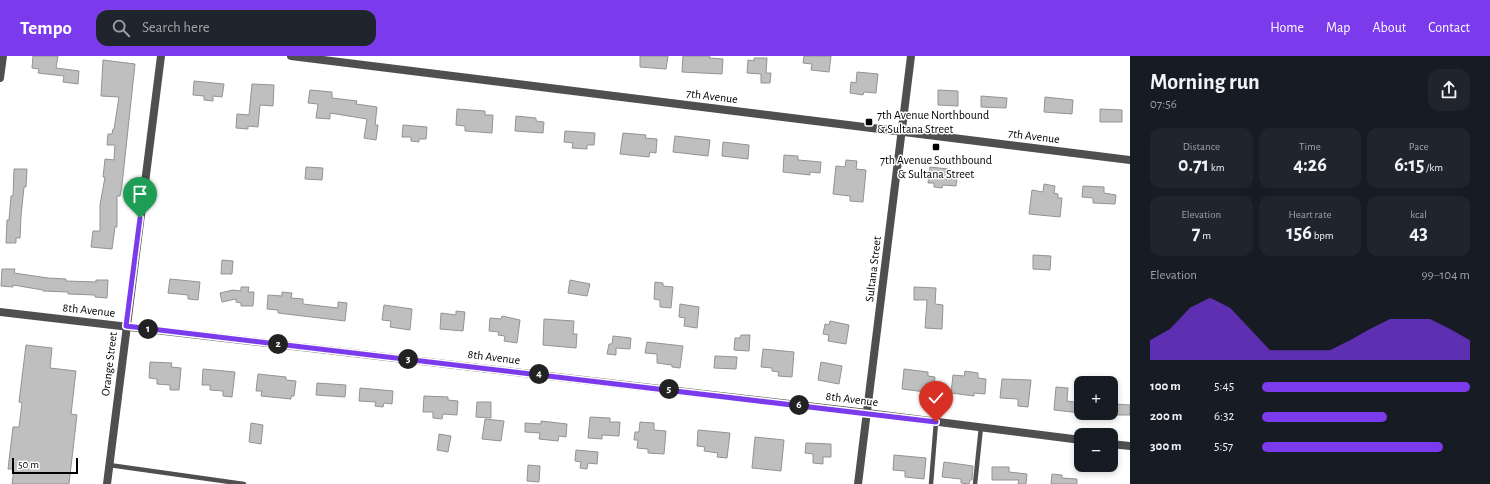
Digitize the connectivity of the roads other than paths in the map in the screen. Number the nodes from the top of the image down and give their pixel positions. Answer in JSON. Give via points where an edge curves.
{"nodes":[{"id":1,"x":3,"y":56,"type":"edge"},
{"id":2,"x":162,"y":56,"type":"edge"},
{"id":3,"x":291,"y":56,"type":"edge"},
{"id":4,"x":911,"y":56,"type":"edge"},
{"id":5,"x":321,"y":58,"type":"edge"},
{"id":6,"x":0,"y":78,"type":"edge"},
{"id":7,"x":901,"y":132,"type":"junction"},
{"id":8,"x":1130,"y":160,"type":"edge"},
{"id":9,"x":0,"y":312,"type":"edge"},
{"id":10,"x":126,"y":326,"type":"junction"},
{"id":11,"x":867,"y":413,"type":"junction"},
{"id":12,"x":936,"y":422,"type":"junction"},
{"id":13,"x":981,"y":427,"type":"junction"},
{"id":14,"x":1074,"y":439,"type":"edge"},
{"id":15,"x":1118,"y":445,"type":"edge"},
{"id":16,"x":1130,"y":446,"type":"edge"},
{"id":17,"x":109,"y":465,"type":"junction"},
{"id":18,"x":107,"y":484,"type":"edge"},
{"id":19,"x":244,"y":484,"type":"edge"},
{"id":20,"x":858,"y":484,"type":"edge"},
{"id":21,"x":931,"y":484,"type":"edge"},
{"id":22,"x":975,"y":484,"type":"edge"}],
"edges":[{"from":1,"to":6,"type":"street"},
{"from":2,"to":10,"type":"street","name":"Orange Street"},
{"from":3,"to":5,"type":"street","name":"7th Avenue"},
{"from":4,"to":7,"type":"street","name":"Sultana Street"},
{"from":5,"to":7,"type":"street","name":"7th Avenue"},
{"from":7,"to":8,"type":"street","name":"7th Avenue"},
{"from":7,"to":11,"type":"street","name":"Sultana Street"},
{"from":9,"to":10,"type":"street","name":"8th Avenue"},
{"from":10,"to":11,"type":"street","name":"8th Avenue"},
{"from":10,"to":17,"type":"street","name":"Orange Street"},
{"from":11,"to":12,"type":"street","name":"8th Avenue"},
{"from":11,"to":20,"type":"street","name":"Sultana Street"},
{"from":12,"to":13,"type":"street","name":"8th Avenue"},
{"from":12,"to":21,"type":"lane"},
{"from":13,"to":14,"type":"street","name":"8th Avenue"},
{"from":13,"to":22,"type":"lane"},
{"from":15,"to":16,"type":"street"},
{"from":17,"to":18,"type":"street","name":"Orange Street"},
{"from":17,"to":19,"type":"lane"}]}
